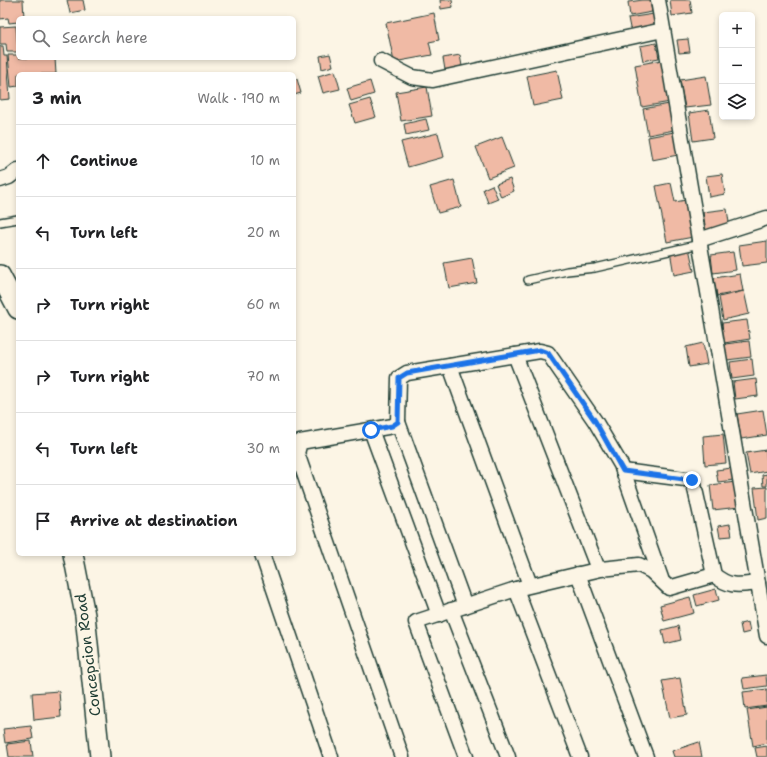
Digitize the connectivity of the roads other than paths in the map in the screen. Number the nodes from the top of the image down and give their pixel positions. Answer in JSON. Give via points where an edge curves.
{"nodes":[{"id":1,"x":658,"y":0,"type":"edge"},
{"id":2,"x":663,"y":30,"type":"junction"},
{"id":3,"x":380,"y":61,"type":"dead end"},
{"id":4,"x":16,"y":172,"type":"edge"},
{"id":5,"x":0,"y":180,"type":"edge"},
{"id":6,"x":767,"y":218,"type":"edge"},
{"id":7,"x":16,"y":219,"type":"edge"},
{"id":8,"x":0,"y":222,"type":"edge"},
{"id":9,"x":700,"y":242,"type":"junction"},
{"id":10,"x":0,"y":275,"type":"edge"},
{"id":11,"x":528,"y":280,"type":"dead end"},
{"id":12,"x":16,"y":305,"type":"edge"},
{"id":13,"x":515,"y":355,"type":"junction"},
{"id":14,"x":450,"y":366,"type":"junction"},
{"id":15,"x":398,"y":422,"type":"junction"},
{"id":16,"x":371,"y":430,"type":"junction"},
{"id":17,"x":296,"y":460,"type":"edge"},
{"id":18,"x":623,"y":471,"type":"junction"},
{"id":19,"x":760,"y":555,"type":"edge"},
{"id":20,"x":73,"y":556,"type":"edge"},
{"id":21,"x":263,"y":556,"type":"edge"},
{"id":22,"x":598,"y":570,"type":"junction"},
{"id":23,"x":578,"y":574,"type":"junction"},
{"id":24,"x":714,"y":575,"type":"junction"},
{"id":25,"x":661,"y":578,"type":"junction"},
{"id":26,"x":758,"y":583,"type":"junction"},
{"id":27,"x":530,"y":585,"type":"junction"},
{"id":28,"x":516,"y":589,"type":"junction"},
{"id":29,"x":465,"y":606,"type":"junction"},
{"id":30,"x":445,"y":612,"type":"junction"},
{"id":31,"x":767,"y":636,"type":"edge"},
{"id":32,"x":100,"y":757,"type":"edge"},
{"id":33,"x":331,"y":757,"type":"edge"},
{"id":34,"x":402,"y":757,"type":"edge"},
{"id":35,"x":466,"y":757,"type":"edge"},
{"id":36,"x":508,"y":757,"type":"edge"},
{"id":37,"x":580,"y":757,"type":"edge"},
{"id":38,"x":646,"y":757,"type":"edge"}],
"edges":[{"from":1,"to":2,"type":"street"},
{"from":2,"to":3,"type":"street","via":[[433,80],[412,77]]},
{"from":2,"to":9,"type":"street"},
{"from":4,"to":5,"type":"street","via":[[9,178]]},
{"from":6,"to":9,"type":"street"},
{"from":7,"to":8,"type":"lane"},
{"from":9,"to":11,"type":"lane","via":[[595,268]]},
{"from":9,"to":19,"type":"street"},
{"from":10,"to":12,"type":"street"},
{"from":13,"to":14,"type":"street"},
{"from":13,"to":18,"type":"street","via":[[540,350],[548,353],[595,421]]},
{"from":13,"to":22,"type":"street"},
{"from":14,"to":15,"type":"street","via":[[407,373],[399,378]]},
{"from":14,"to":27,"type":"street"},
{"from":15,"to":16,"type":"street","via":[[392,426]]},
{"from":15,"to":29,"type":"street"},
{"from":16,"to":17,"type":"street","via":[[300,442]]},
{"from":16,"to":30,"type":"street"},
{"from":17,"to":34,"type":"street"},
{"from":18,"to":24,"type":"street","via":[[692,480]]},
{"from":18,"to":25,"type":"street"},
{"from":19,"to":26,"type":"street"},
{"from":20,"to":32,"type":"street","name":"Concepcion Road","via":[[85,615]]},
{"from":21,"to":33,"type":"street"},
{"from":22,"to":23,"type":"street"},
{"from":22,"to":25,"type":"street","via":[[639,565]]},
{"from":23,"to":27,"type":"street"},
{"from":23,"to":38,"type":"street"},
{"from":24,"to":25,"type":"street","via":[[669,588]]},
{"from":24,"to":26,"type":"street","via":[[732,586]]},
{"from":26,"to":31,"type":"street"},
{"from":27,"to":28,"type":"street"},
{"from":28,"to":29,"type":"street"},
{"from":28,"to":37,"type":"street"},
{"from":29,"to":30,"type":"street"},
{"from":30,"to":35,"type":"street","via":[[416,622]]},
{"from":30,"to":36,"type":"street"}]}
